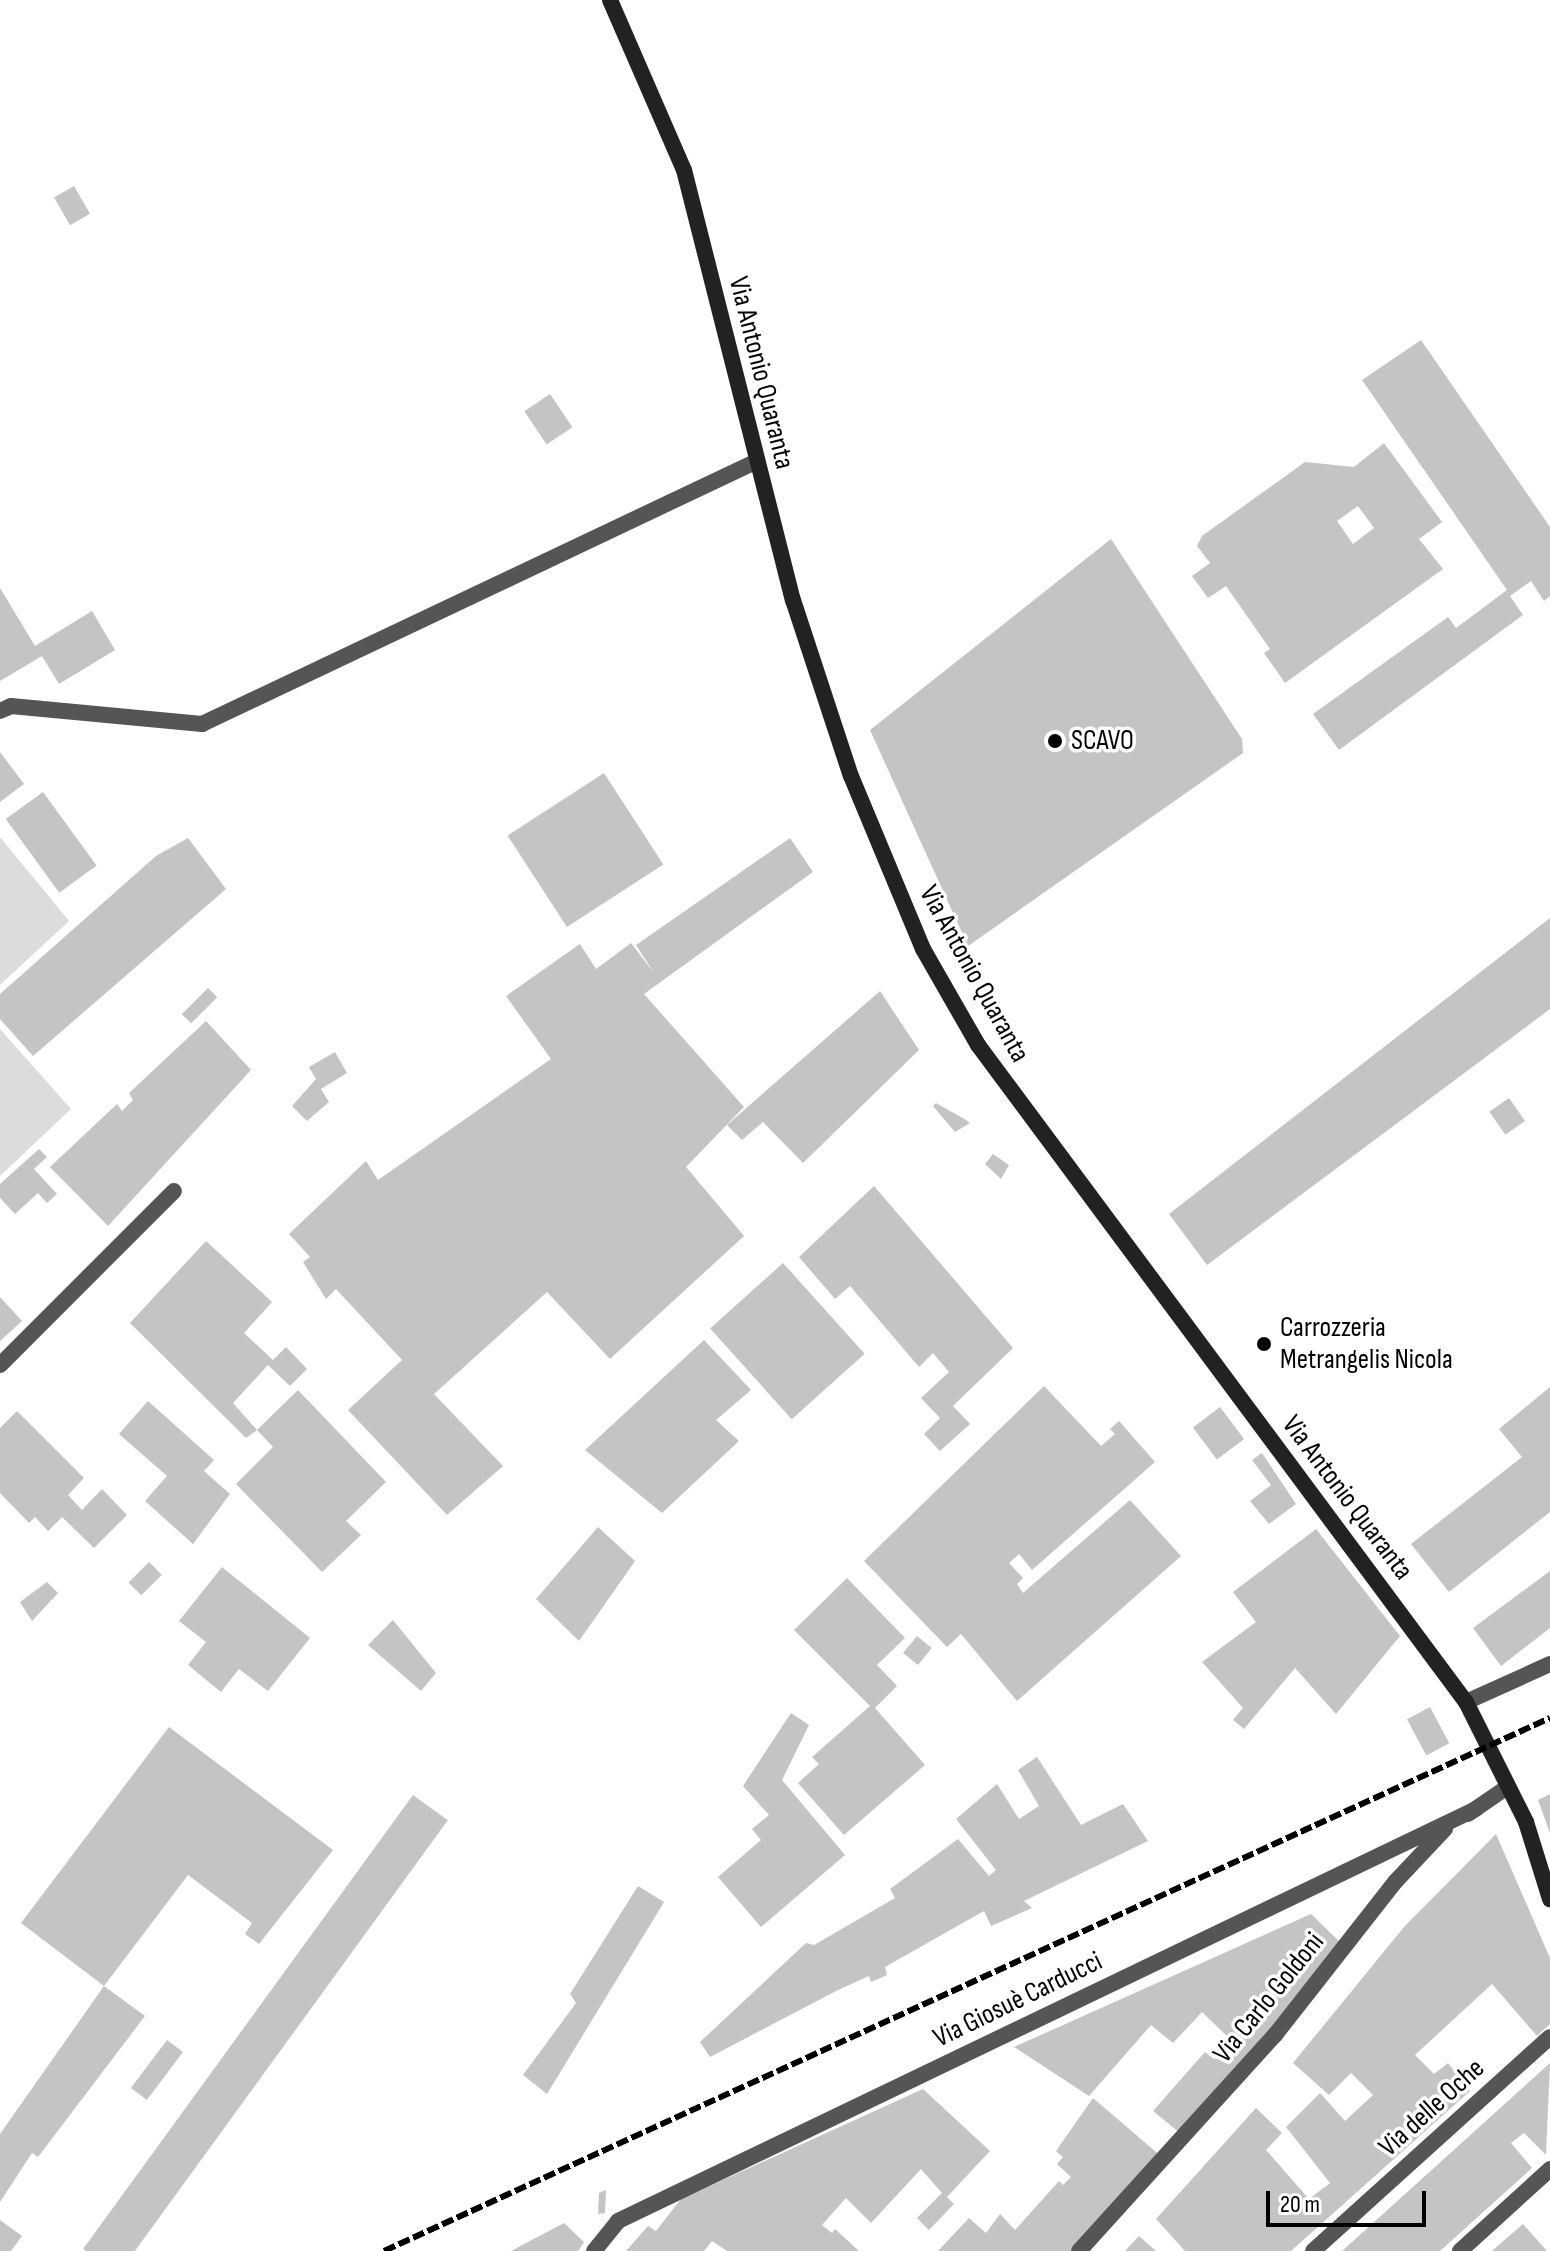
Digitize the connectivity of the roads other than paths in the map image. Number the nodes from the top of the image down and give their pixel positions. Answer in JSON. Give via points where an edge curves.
{"nodes":[{"id":1,"x":610,"y":0,"type":"edge"},
{"id":2,"x":755,"y":462,"type":"junction"},
{"id":3,"x":0,"y":711,"type":"edge"},
{"id":4,"x":174,"y":1191,"type":"dead end"},
{"id":5,"x":0,"y":1365,"type":"edge"},
{"id":6,"x":1550,"y":1664,"type":"edge"},
{"id":7,"x":1466,"y":1702,"type":"junction"},
{"id":8,"x":1506,"y":1788,"type":"junction"},
{"id":9,"x":1476,"y":1809,"type":"junction"},
{"id":10,"x":1550,"y":1899,"type":"edge"},
{"id":11,"x":1550,"y":2037,"type":"edge"},
{"id":12,"x":1550,"y":2169,"type":"edge"},
{"id":13,"x":594,"y":2251,"type":"edge"},
{"id":14,"x":1079,"y":2251,"type":"edge"},
{"id":15,"x":1313,"y":2251,"type":"edge"},
{"id":16,"x":1460,"y":2251,"type":"edge"}],
"edges":[{"from":1,"to":2,"type":"street","name":"Via Antonio Quaranta","via":[[684,170]]},
{"from":2,"to":3,"type":"street","via":[[202,724],[11,706]]},
{"from":2,"to":7,"type":"street","name":"Via Antonio Quaranta","via":[[793,600],[851,776],[923,949],[970,1031],[1143,1273]]},
{"from":4,"to":5,"type":"street"},
{"from":6,"to":7,"type":"street"},
{"from":7,"to":8,"type":"street","name":"Via Antonio Quaranta"},
{"from":8,"to":9,"type":"street","name":"Via Carlo Goldoni"},
{"from":8,"to":10,"type":"street","name":"Via Antonio Quaranta","via":[[1526,1822]]},
{"from":9,"to":13,"type":"street","name":"Via Giosuè Carducci","via":[[618,2221]]},
{"from":9,"to":14,"type":"street","name":"Via Carlo Goldoni","via":[[1441,1832],[1395,1882],[1275,2035]]},
{"from":11,"to":15,"type":"street","name":"Via delle Oche"},
{"from":12,"to":16,"type":"street"}]}
